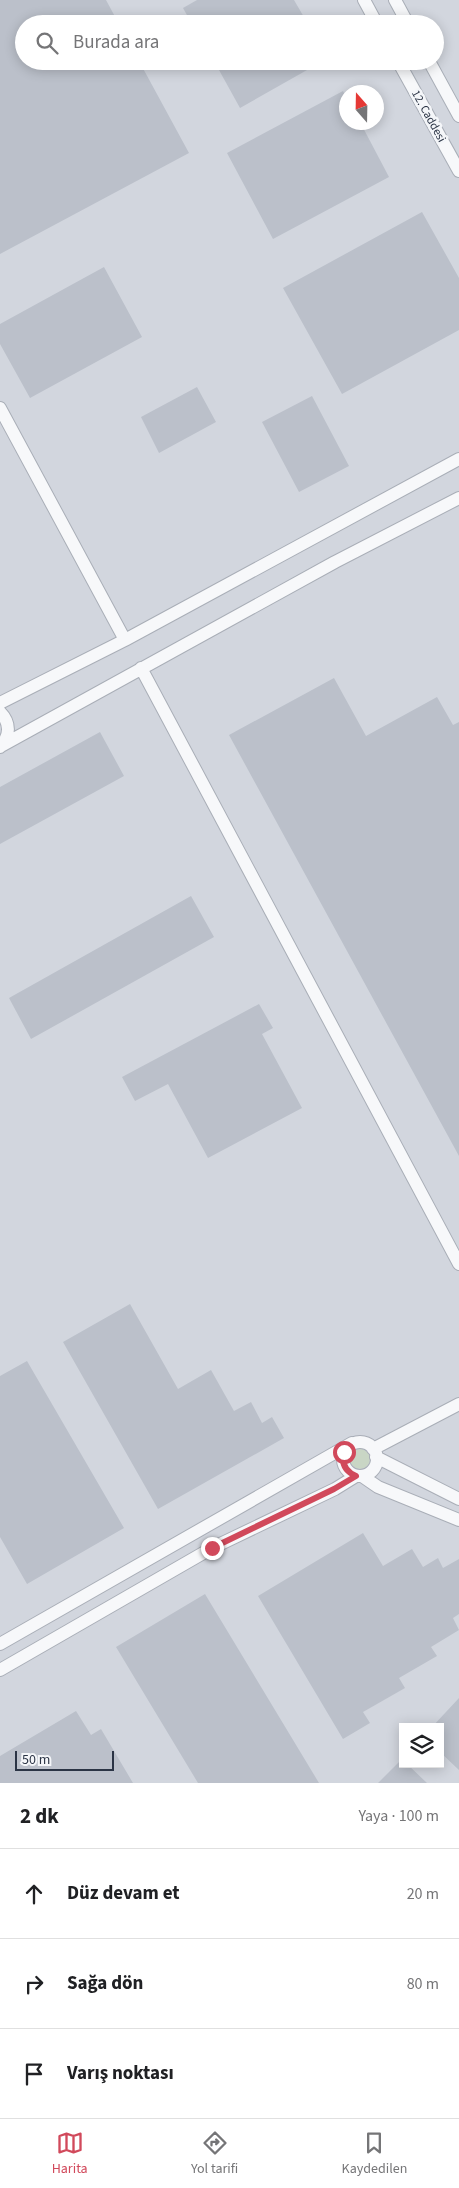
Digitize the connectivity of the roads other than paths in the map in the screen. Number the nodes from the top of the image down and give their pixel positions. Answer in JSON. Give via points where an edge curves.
{"nodes":[{"id":1,"x":364,"y":0,"type":"edge"},
{"id":2,"x":394,"y":0,"type":"edge"},
{"id":3,"x":372,"y":15,"type":"edge"},
{"id":4,"x":403,"y":15,"type":"edge"},
{"id":5,"x":403,"y":70,"type":"edge"},
{"id":6,"x":433,"y":70,"type":"edge"},
{"id":7,"x":459,"y":116,"type":"edge"},
{"id":8,"x":459,"y":172,"type":"edge"},
{"id":9,"x":0,"y":408,"type":"edge"},
{"id":10,"x":459,"y":459,"type":"edge"},
{"id":11,"x":459,"y":498,"type":"edge"},
{"id":12,"x":124,"y":640,"type":"junction"},
{"id":13,"x":141,"y":668,"type":"junction"},
{"id":14,"x":0,"y":703,"type":"edge"},
{"id":15,"x":0,"y":712,"type":"edge"},
{"id":16,"x":1,"y":746,"type":"edge"},
{"id":17,"x":459,"y":1264,"type":"edge"},
{"id":18,"x":459,"y":1404,"type":"edge"},
{"id":19,"x":352,"y":1444,"type":"junction"},
{"id":20,"x":375,"y":1453,"type":"junction"},
{"id":21,"x":359,"y":1476,"type":"junction"},
{"id":22,"x":459,"y":1499,"type":"edge"},
{"id":23,"x":459,"y":1520,"type":"edge"},
{"id":24,"x":0,"y":1644,"type":"edge"},
{"id":25,"x":0,"y":1670,"type":"edge"}],
"edges":[{"from":1,"to":3,"type":"street"},
{"from":2,"to":4,"type":"street"},
{"from":5,"to":8,"type":"street","name":"12. Caddesi"},
{"from":6,"to":7,"type":"street"},
{"from":9,"to":12,"type":"street"},
{"from":10,"to":12,"type":"street"},
{"from":11,"to":13,"type":"street"},
{"from":12,"to":14,"type":"street"},
{"from":13,"to":16,"type":"street"},
{"from":13,"to":17,"type":"street"},
{"from":15,"to":16,"type":"street","via":[[8,728]]},
{"from":18,"to":20,"type":"street"},
{"from":19,"to":20,"type":"street","via":[[364,1442]]},
{"from":19,"to":21,"type":"street","via":[[344,1452],[343,1464],[350,1473]]},
{"from":19,"to":24,"type":"street"},
{"from":20,"to":21,"type":"street","via":[[375,1466]]},
{"from":20,"to":22,"type":"street"},
{"from":21,"to":23,"type":"street","via":[[378,1488]]},
{"from":21,"to":25,"type":"street","via":[[212,1548]]}]}
